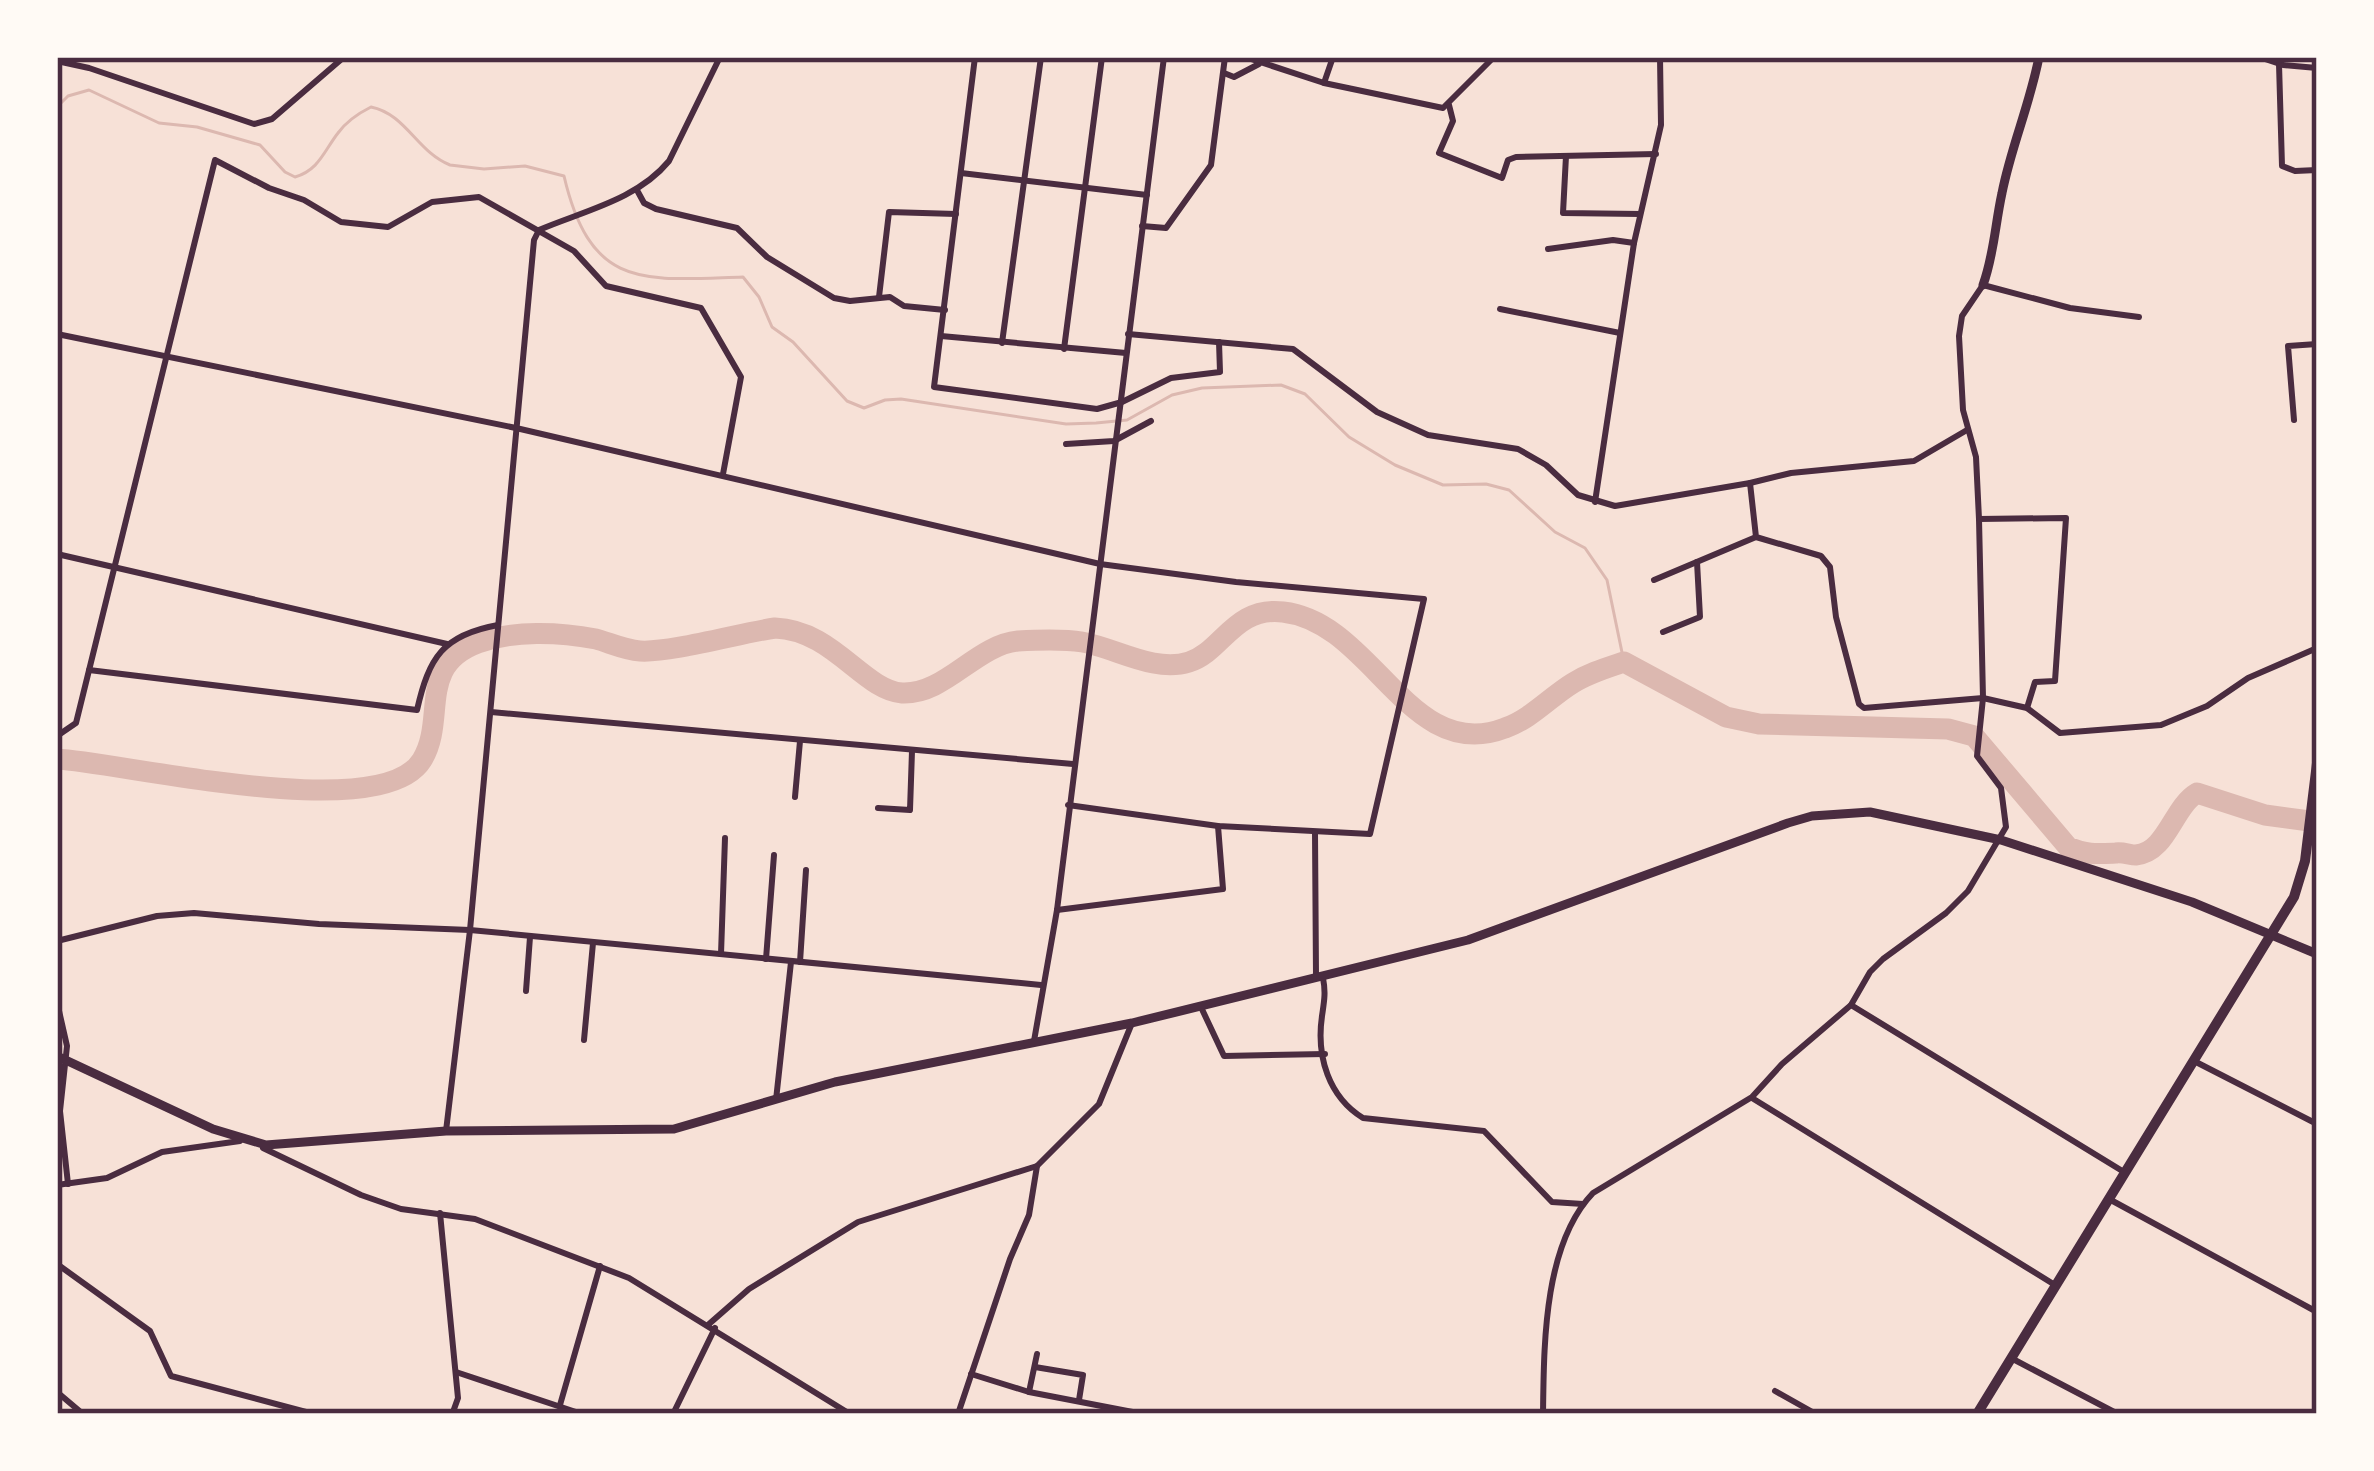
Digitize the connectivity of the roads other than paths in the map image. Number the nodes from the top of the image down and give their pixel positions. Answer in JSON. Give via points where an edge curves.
{"nodes":[{"id":1,"x":344,"y":57,"type":"edge"},
{"id":2,"x":720,"y":57,"type":"edge"},
{"id":3,"x":975,"y":57,"type":"edge"},
{"id":4,"x":1041,"y":57,"type":"edge"},
{"id":5,"x":1102,"y":57,"type":"edge"},
{"id":6,"x":1164,"y":57,"type":"edge"},
{"id":7,"x":1226,"y":57,"type":"edge"},
{"id":8,"x":1245,"y":57,"type":"edge"},
{"id":9,"x":1333,"y":57,"type":"edge"},
{"id":10,"x":1494,"y":57,"type":"edge"},
{"id":11,"x":1660,"y":57,"type":"edge"},
{"id":12,"x":2039,"y":57,"type":"edge"},
{"id":13,"x":2259,"y":57,"type":"edge"},
{"id":14,"x":57,"y":61,"type":"edge"},
{"id":15,"x":1261,"y":64,"type":"junction"},
{"id":16,"x":2279,"y":64,"type":"junction"},
{"id":17,"x":2317,"y":68,"type":"edge"},
{"id":18,"x":1224,"y":73,"type":"junction"},
{"id":19,"x":1324,"y":83,"type":"junction"},
{"id":20,"x":1449,"y":105,"type":"junction"},
{"id":21,"x":1656,"y":154,"type":"junction"},
{"id":22,"x":1566,"y":156,"type":"junction"},
{"id":23,"x":2317,"y":170,"type":"edge"},
{"id":24,"x":961,"y":173,"type":"junction"},
{"id":25,"x":1026,"y":179,"type":"junction"},
{"id":26,"x":1084,"y":188,"type":"junction"},
{"id":27,"x":637,"y":190,"type":"junction"},
{"id":28,"x":1147,"y":195,"type":"junction"},
{"id":29,"x":957,"y":214,"type":"junction"},
{"id":30,"x":1640,"y":214,"type":"junction"},
{"id":31,"x":1142,"y":226,"type":"junction"},
{"id":32,"x":539,"y":230,"type":"junction"},
{"id":33,"x":1634,"y":243,"type":"junction"},
{"id":34,"x":1548,"y":249,"type":"dead end"},
{"id":35,"x":2316,"y":249,"type":"edge"},
{"id":36,"x":2317,"y":263,"type":"edge"},
{"id":37,"x":1984,"y":285,"type":"junction"},
{"id":38,"x":879,"y":297,"type":"junction"},
{"id":39,"x":1500,"y":309,"type":"dead end"},
{"id":40,"x":945,"y":310,"type":"junction"},
{"id":41,"x":2139,"y":316,"type":"dead end"},
{"id":42,"x":57,"y":334,"type":"edge"},
{"id":43,"x":1128,"y":334,"type":"junction"},
{"id":44,"x":1621,"y":334,"type":"junction"},
{"id":45,"x":941,"y":336,"type":"junction"},
{"id":46,"x":1219,"y":342,"type":"junction"},
{"id":47,"x":1002,"y":343,"type":"junction"},
{"id":48,"x":2317,"y":344,"type":"edge"},
{"id":49,"x":1064,"y":349,"type":"junction"},
{"id":50,"x":1126,"y":353,"type":"junction"},
{"id":51,"x":167,"y":356,"type":"junction"},
{"id":52,"x":1118,"y":403,"type":"junction"},
{"id":53,"x":2294,"y":420,"type":"dead end"},
{"id":54,"x":1151,"y":422,"type":"dead end"},
{"id":55,"x":517,"y":428,"type":"junction"},
{"id":56,"x":1966,"y":430,"type":"junction"},
{"id":57,"x":1114,"y":441,"type":"junction"},
{"id":58,"x":1066,"y":444,"type":"dead end"},
{"id":59,"x":723,"y":474,"type":"junction"},
{"id":60,"x":1750,"y":483,"type":"junction"},
{"id":61,"x":1595,"y":502,"type":"junction"},
{"id":62,"x":1979,"y":519,"type":"junction"},
{"id":63,"x":1756,"y":537,"type":"junction"},
{"id":64,"x":57,"y":554,"type":"edge"},
{"id":65,"x":1697,"y":562,"type":"junction"},
{"id":66,"x":1100,"y":564,"type":"junction"},
{"id":67,"x":113,"y":567,"type":"junction"},
{"id":68,"x":1654,"y":580,"type":"dead end"},
{"id":69,"x":499,"y":625,"type":"junction"},
{"id":70,"x":1663,"y":632,"type":"dead end"},
{"id":71,"x":447,"y":644,"type":"junction"},
{"id":72,"x":2317,"y":648,"type":"edge"},
{"id":73,"x":88,"y":670,"type":"junction"},
{"id":74,"x":1983,"y":698,"type":"junction"},
{"id":75,"x":2027,"y":708,"type":"junction"},
{"id":76,"x":491,"y":712,"type":"junction"},
{"id":77,"x":57,"y":736,"type":"edge"},
{"id":78,"x":800,"y":741,"type":"junction"},
{"id":79,"x":912,"y":751,"type":"junction"},
{"id":80,"x":1073,"y":764,"type":"junction"},
{"id":81,"x":2317,"y":764,"type":"edge"},
{"id":82,"x":795,"y":797,"type":"dead end"},
{"id":83,"x":1068,"y":805,"type":"junction"},
{"id":84,"x":878,"y":808,"type":"dead end"},
{"id":85,"x":1218,"y":826,"type":"junction"},
{"id":86,"x":1315,"y":832,"type":"junction"},
{"id":87,"x":2312,"y":835,"type":"edge"},
{"id":88,"x":725,"y":838,"type":"dead end"},
{"id":89,"x":2001,"y":840,"type":"junction"},
{"id":90,"x":774,"y":855,"type":"dead end"},
{"id":91,"x":806,"y":870,"type":"dead end"},
{"id":92,"x":1057,"y":910,"type":"junction"},
{"id":93,"x":470,"y":930,"type":"junction"},
{"id":94,"x":2270,"y":935,"type":"junction"},
{"id":95,"x":530,"y":937,"type":"junction"},
{"id":96,"x":57,"y":941,"type":"edge"},
{"id":97,"x":593,"y":943,"type":"junction"},
{"id":98,"x":721,"y":955,"type":"junction"},
{"id":99,"x":2317,"y":955,"type":"edge"},
{"id":100,"x":766,"y":959,"type":"junction"},
{"id":101,"x":795,"y":962,"type":"junction"},
{"id":102,"x":1319,"y":979,"type":"junction"},
{"id":103,"x":1041,"y":986,"type":"junction"},
{"id":104,"x":526,"y":991,"type":"dead end"},
{"id":105,"x":57,"y":1002,"type":"edge"},
{"id":106,"x":1199,"y":1005,"type":"junction"},
{"id":107,"x":1851,"y":1005,"type":"junction"},
{"id":108,"x":1132,"y":1023,"type":"junction"},
{"id":109,"x":584,"y":1040,"type":"dead end"},
{"id":110,"x":1034,"y":1042,"type":"junction"},
{"id":111,"x":1324,"y":1054,"type":"junction"},
{"id":112,"x":62,"y":1058,"type":"edge"},
{"id":113,"x":2194,"y":1061,"type":"junction"},
{"id":114,"x":1752,"y":1097,"type":"junction"},
{"id":115,"x":776,"y":1100,"type":"junction"},
{"id":116,"x":59,"y":1105,"type":"edge"},
{"id":117,"x":2317,"y":1124,"type":"edge"},
{"id":118,"x":446,"y":1130,"type":"junction"},
{"id":119,"x":247,"y":1140,"type":"junction"},
{"id":120,"x":1037,"y":1166,"type":"junction"},
{"id":121,"x":2125,"y":1172,"type":"junction"},
{"id":122,"x":68,"y":1184,"type":"junction"},
{"id":123,"x":57,"y":1186,"type":"edge"},
{"id":124,"x":2109,"y":1199,"type":"junction"},
{"id":125,"x":1583,"y":1204,"type":"junction"},
{"id":126,"x":440,"y":1213,"type":"junction"},
{"id":127,"x":57,"y":1264,"type":"edge"},
{"id":128,"x":600,"y":1266,"type":"junction"},
{"id":129,"x":2055,"y":1285,"type":"junction"},
{"id":130,"x":2317,"y":1312,"type":"edge"},
{"id":131,"x":712,"y":1326,"type":"junction"},
{"id":132,"x":1037,"y":1354,"type":"dead end"},
{"id":133,"x":2011,"y":1358,"type":"junction"},
{"id":134,"x":1035,"y":1366,"type":"junction"},
{"id":135,"x":456,"y":1372,"type":"junction"},
{"id":136,"x":971,"y":1373,"type":"junction"},
{"id":137,"x":1775,"y":1391,"type":"dead end"},
{"id":138,"x":57,"y":1392,"type":"edge"},
{"id":139,"x":1029,"y":1392,"type":"junction"},
{"id":140,"x":1079,"y":1400,"type":"junction"},
{"id":141,"x":560,"y":1405,"type":"junction"},
{"id":142,"x":452,"y":1413,"type":"edge"},
{"id":143,"x":83,"y":1414,"type":"edge"},
{"id":144,"x":582,"y":1414,"type":"edge"},
{"id":145,"x":673,"y":1414,"type":"edge"},
{"id":146,"x":850,"y":1414,"type":"edge"},
{"id":147,"x":958,"y":1414,"type":"edge"},
{"id":148,"x":1142,"y":1414,"type":"edge"},
{"id":149,"x":1543,"y":1414,"type":"edge"},
{"id":150,"x":1816,"y":1414,"type":"edge"},
{"id":151,"x":1977,"y":1414,"type":"edge"},
{"id":152,"x":2118,"y":1414,"type":"edge"}],
"edges":[{"from":1,"to":14,"type":"street","via":[[272,119],[254,124]]},
{"from":2,"to":27,"type":"street","via":[[669,161]]},
{"from":3,"to":24,"type":"street"},
{"from":4,"to":25,"type":"street"},
{"from":5,"to":26,"type":"street"},
{"from":6,"to":28,"type":"street"},
{"from":7,"to":18,"type":"street"},
{"from":8,"to":15,"type":"street"},
{"from":9,"to":19,"type":"street"},
{"from":10,"to":20,"type":"street"},
{"from":11,"to":21,"type":"street","via":[[1664,108]]},
{"from":12,"to":37,"type":"main road"},
{"from":13,"to":16,"type":"street"},
{"from":15,"to":18,"type":"street"},
{"from":15,"to":19,"type":"street"},
{"from":16,"to":17,"type":"street"},
{"from":16,"to":23,"type":"street","via":[[2282,166]]},
{"from":18,"to":31,"type":"street","via":[[1211,165],[1166,228]]},
{"from":19,"to":20,"type":"street"},
{"from":20,"to":22,"type":"street","via":[[1453,121],[1439,153],[1502,178],[1511,158]]},
{"from":21,"to":22,"type":"street"},
{"from":21,"to":30,"type":"street"},
{"from":22,"to":30,"type":"street","via":[[1563,213]]},
{"from":24,"to":25,"type":"street"},
{"from":24,"to":29,"type":"street"},
{"from":25,"to":26,"type":"street"},
{"from":25,"to":47,"type":"street"},
{"from":26,"to":28,"type":"street"},
{"from":26,"to":49,"type":"street"},
{"from":27,"to":32,"type":"street"},
{"from":27,"to":38,"type":"street","via":[[656,209],[736,228],[834,298]]},
{"from":28,"to":31,"type":"street"},
{"from":29,"to":38,"type":"street","via":[[889,212]]},
{"from":29,"to":40,"type":"street"},
{"from":30,"to":33,"type":"street"},
{"from":31,"to":43,"type":"street"},
{"from":32,"to":51,"type":"street","via":[[470,195],[432,202],[388,227],[340,221],[215,160]]},
{"from":32,"to":55,"type":"street"},
{"from":32,"to":59,"type":"street","via":[[574,251],[606,286],[705,312],[740,377]]},
{"from":33,"to":34,"type":"street"},
{"from":33,"to":44,"type":"street"},
{"from":35,"to":36,"type":"street"},
{"from":37,"to":41,"type":"street"},
{"from":37,"to":56,"type":"street","via":[[1959,324]]},
{"from":38,"to":40,"type":"street"},
{"from":39,"to":44,"type":"street"},
{"from":40,"to":45,"type":"street"},
{"from":42,"to":51,"type":"street"},
{"from":43,"to":46,"type":"street"},
{"from":43,"to":50,"type":"street"},
{"from":44,"to":61,"type":"street"},
{"from":45,"to":47,"type":"street"},
{"from":45,"to":52,"type":"street","via":[[934,387],[1080,409]]},
{"from":46,"to":52,"type":"street","via":[[1220,372],[1171,378]]},
{"from":46,"to":61,"type":"street","via":[[1292,349],[1377,412],[1429,435],[1518,449]]},
{"from":47,"to":49,"type":"street"},
{"from":48,"to":53,"type":"street","via":[[2288,346]]},
{"from":49,"to":50,"type":"street"},
{"from":50,"to":52,"type":"street"},
{"from":51,"to":55,"type":"street"},
{"from":51,"to":67,"type":"street"},
{"from":52,"to":57,"type":"street"},
{"from":54,"to":57,"type":"street"},
{"from":55,"to":59,"type":"street"},
{"from":55,"to":69,"type":"street"},
{"from":56,"to":60,"type":"street","via":[[1914,461]]},
{"from":56,"to":62,"type":"street"},
{"from":57,"to":58,"type":"street"},
{"from":57,"to":66,"type":"street"},
{"from":59,"to":66,"type":"street"},
{"from":60,"to":61,"type":"street","via":[[1615,506]]},
{"from":60,"to":63,"type":"street"},
{"from":62,"to":74,"type":"street"},
{"from":62,"to":75,"type":"street","via":[[2066,518],[2055,681],[2035,682]]},
{"from":63,"to":65,"type":"street"},
{"from":63,"to":74,"type":"street","via":[[1821,556],[1830,567],[1835,616],[1864,708]]},
{"from":64,"to":67,"type":"street"},
{"from":65,"to":68,"type":"street"},
{"from":65,"to":70,"type":"street","via":[[1700,616]]},
{"from":66,"to":80,"type":"street"},
{"from":66,"to":86,"type":"street","via":[[1424,599],[1370,834]]},
{"from":67,"to":71,"type":"street"},
{"from":67,"to":73,"type":"street"},
{"from":69,"to":71,"type":"street"},
{"from":69,"to":76,"type":"street"},
{"from":71,"to":73,"type":"street","via":[[428,670],[417,710]]},
{"from":72,"to":75,"type":"street","via":[[2149,728],[2060,733]]},
{"from":73,"to":77,"type":"street","via":[[76,723]]},
{"from":74,"to":75,"type":"street"},
{"from":74,"to":89,"type":"street","via":[[1977,756],[2005,800]]},
{"from":76,"to":78,"type":"street"},
{"from":76,"to":93,"type":"street"},
{"from":78,"to":79,"type":"street"},
{"from":78,"to":82,"type":"street"},
{"from":79,"to":80,"type":"street"},
{"from":79,"to":84,"type":"street","via":[[910,810]]},
{"from":80,"to":83,"type":"street"},
{"from":81,"to":87,"type":"main road"},
{"from":83,"to":85,"type":"street"},
{"from":83,"to":92,"type":"street"},
{"from":85,"to":86,"type":"street"},
{"from":85,"to":92,"type":"street","via":[[1223,889]]},
{"from":86,"to":102,"type":"street"},
{"from":87,"to":94,"type":"main road","via":[[2302,876]]},
{"from":88,"to":98,"type":"street"},
{"from":89,"to":94,"type":"main road"},
{"from":89,"to":102,"type":"main road","via":[[1870,812],[1812,816],[1489,933]]},
{"from":89,"to":107,"type":"street","via":[[1968,891],[1883,958]]},
{"from":90,"to":100,"type":"street"},
{"from":91,"to":101,"type":"street"},
{"from":92,"to":103,"type":"street"},
{"from":93,"to":95,"type":"street"},
{"from":93,"to":96,"type":"street","via":[[194,913]]},
{"from":93,"to":118,"type":"street"},
{"from":94,"to":99,"type":"main road"},
{"from":94,"to":113,"type":"main road"},
{"from":95,"to":97,"type":"street"},
{"from":95,"to":104,"type":"street"},
{"from":97,"to":98,"type":"street"},
{"from":97,"to":109,"type":"street"},
{"from":98,"to":100,"type":"street"},
{"from":100,"to":101,"type":"street"},
{"from":101,"to":103,"type":"street"},
{"from":101,"to":115,"type":"street"},
{"from":102,"to":106,"type":"main road"},
{"from":102,"to":111,"type":"street"},
{"from":103,"to":110,"type":"street"},
{"from":105,"to":112,"type":"street"},
{"from":106,"to":108,"type":"main road"},
{"from":106,"to":111,"type":"street","via":[[1224,1056]]},
{"from":107,"to":114,"type":"street"},
{"from":107,"to":121,"type":"street"},
{"from":108,"to":110,"type":"main road"},
{"from":108,"to":120,"type":"street","via":[[1100,1104]]},
{"from":110,"to":115,"type":"main road"},
{"from":111,"to":125,"type":"street","via":[[1336,1097],[1364,1118],[1484,1131],[1552,1202]]},
{"from":112,"to":116,"type":"street"},
{"from":112,"to":119,"type":"main road"},
{"from":113,"to":117,"type":"street"},
{"from":113,"to":121,"type":"main road"},
{"from":114,"to":125,"type":"street"},
{"from":114,"to":129,"type":"street"},
{"from":115,"to":118,"type":"main road","via":[[674,1129]]},
{"from":116,"to":122,"type":"street"},
{"from":118,"to":119,"type":"main road","via":[[284,1145]]},
{"from":119,"to":122,"type":"street","via":[[162,1152],[107,1178]]},
{"from":119,"to":126,"type":"street","via":[[361,1195]]},
{"from":120,"to":131,"type":"street","via":[[858,1222],[749,1289]]},
{"from":120,"to":136,"type":"street","via":[[1029,1215]]},
{"from":121,"to":124,"type":"main road"},
{"from":122,"to":123,"type":"street"},
{"from":124,"to":129,"type":"main road"},
{"from":124,"to":130,"type":"street"},
{"from":125,"to":149,"type":"street","via":[[1558,1260],[1544,1321]]},
{"from":126,"to":128,"type":"street"},
{"from":126,"to":135,"type":"street"},
{"from":127,"to":142,"type":"street","via":[[150,1330],[171,1376],[306,1412]]},
{"from":128,"to":131,"type":"street"},
{"from":128,"to":141,"type":"street"},
{"from":129,"to":133,"type":"main road"},
{"from":131,"to":145,"type":"street"},
{"from":131,"to":146,"type":"street"},
{"from":132,"to":134,"type":"street"},
{"from":133,"to":151,"type":"main road"},
{"from":133,"to":152,"type":"street"},
{"from":134,"to":139,"type":"street"},
{"from":134,"to":140,"type":"street","via":[[1083,1375]]},
{"from":135,"to":141,"type":"street"},
{"from":135,"to":142,"type":"street"},
{"from":136,"to":139,"type":"street"},
{"from":136,"to":147,"type":"street"},
{"from":137,"to":150,"type":"street"},
{"from":138,"to":143,"type":"street"},
{"from":139,"to":140,"type":"street"},
{"from":140,"to":148,"type":"street"},
{"from":141,"to":144,"type":"street"}]}
